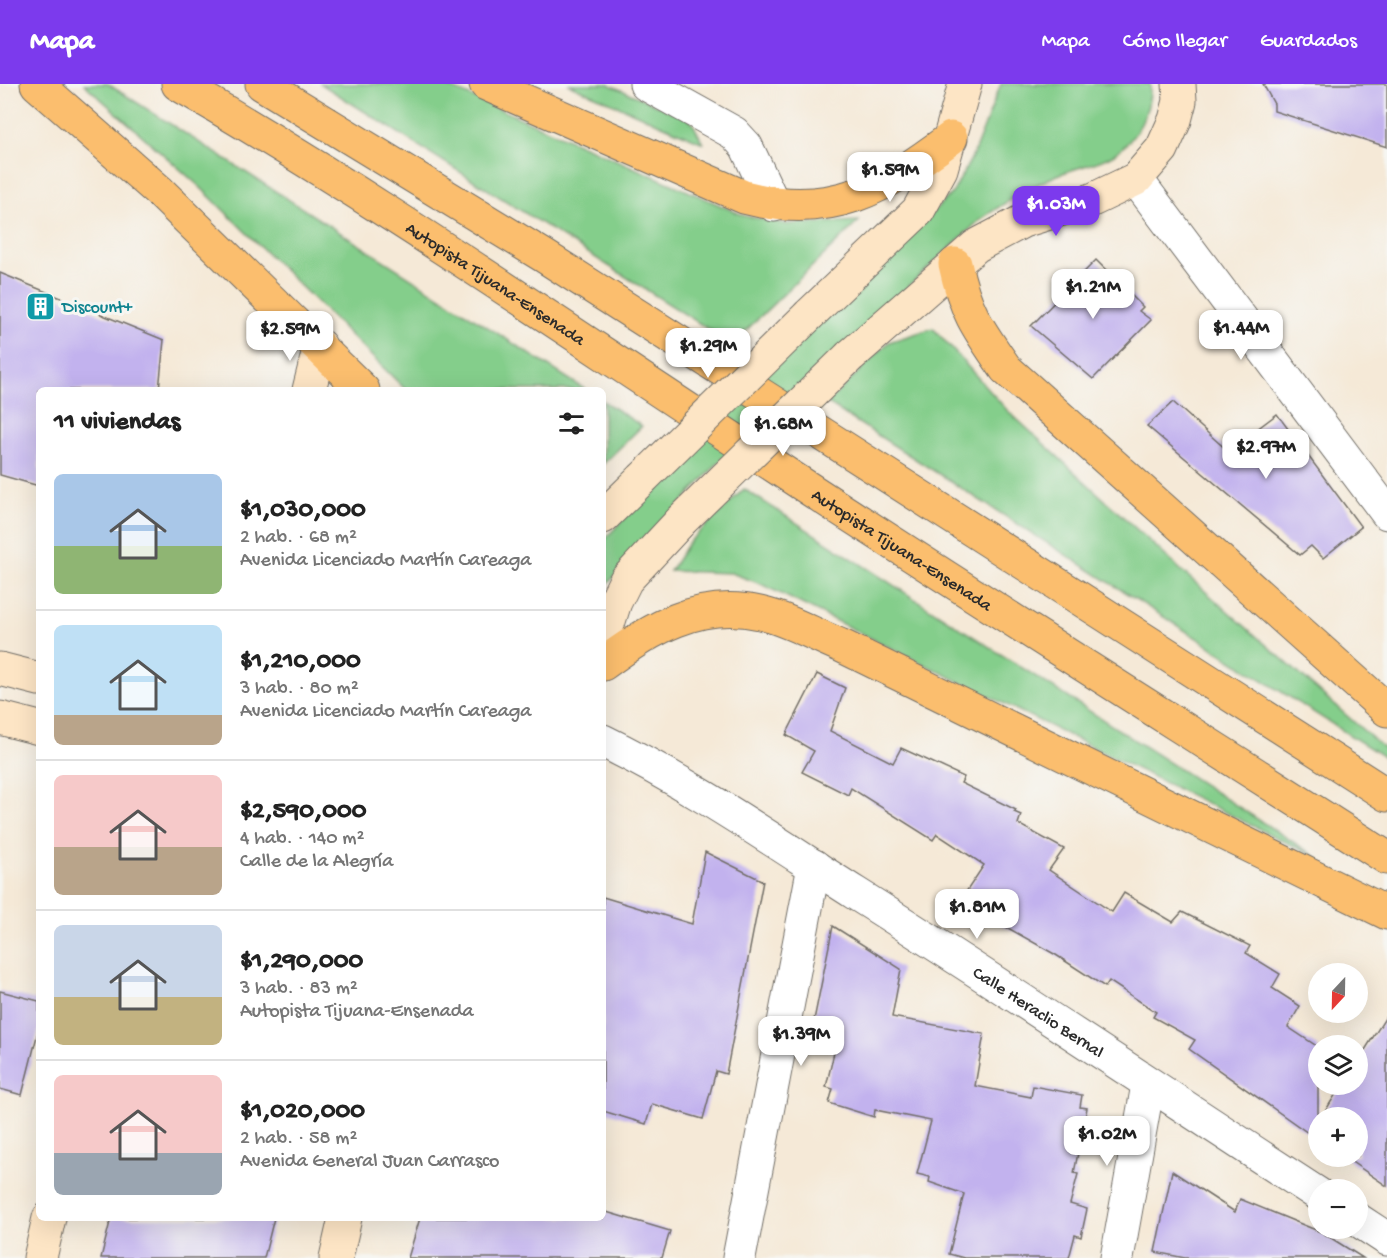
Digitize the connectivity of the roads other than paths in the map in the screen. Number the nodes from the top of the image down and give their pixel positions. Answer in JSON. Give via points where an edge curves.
{"nodes":[{"id":1,"x":37,"y":84,"type":"edge"},
{"id":2,"x":178,"y":84,"type":"edge"},
{"id":3,"x":262,"y":84,"type":"edge"},
{"id":4,"x":486,"y":84,"type":"edge"},
{"id":5,"x":646,"y":84,"type":"edge"},
{"id":6,"x":965,"y":84,"type":"edge"},
{"id":7,"x":1179,"y":84,"type":"edge"},
{"id":8,"x":951,"y":138,"type":"junction"},
{"id":9,"x":1136,"y":179,"type":"junction"},
{"id":10,"x":774,"y":205,"type":"junction"},
{"id":11,"x":956,"y":264,"type":"junction"},
{"id":12,"x":321,"y":346,"type":"junction"},
{"id":13,"x":310,"y":387,"type":"edge"},
{"id":14,"x":360,"y":387,"type":"edge"},
{"id":15,"x":1387,"y":513,"type":"edge"},
{"id":16,"x":606,"y":514,"type":"edge"},
{"id":17,"x":606,"y":630,"type":"edge"},
{"id":18,"x":606,"y":662,"type":"edge"},
{"id":19,"x":0,"y":669,"type":"edge"},
{"id":20,"x":36,"y":678,"type":"edge"},
{"id":21,"x":1387,"y":710,"type":"edge"},
{"id":22,"x":0,"y":718,"type":"edge"},
{"id":23,"x":36,"y":727,"type":"edge"},
{"id":24,"x":606,"y":742,"type":"edge"},
{"id":25,"x":1387,"y":795,"type":"edge"},
{"id":26,"x":1387,"y":858,"type":"edge"},
{"id":27,"x":814,"y":866,"type":"junction"},
{"id":28,"x":1387,"y":913,"type":"edge"},
{"id":29,"x":1148,"y":1084,"type":"junction"},
{"id":30,"x":1308,"y":1188,"type":"edge"},
{"id":31,"x":48,"y":1221,"type":"edge"},
{"id":32,"x":344,"y":1221,"type":"edge"},
{"id":33,"x":1368,"y":1227,"type":"edge"},
{"id":34,"x":1387,"y":1239,"type":"edge"},
{"id":35,"x":40,"y":1258,"type":"edge"},
{"id":36,"x":336,"y":1258,"type":"edge"},
{"id":37,"x":739,"y":1258,"type":"edge"},
{"id":38,"x":1117,"y":1258,"type":"edge"}],
"edges":[{"from":1,"to":12,"type":"main road","via":[[160,192]]},
{"from":2,"to":26,"type":"main road","name":"Autopista Tijuana-Ensenada","via":[[510,292],[941,574]]},
{"from":3,"to":25,"type":"main road","via":[[544,256]]},
{"from":4,"to":10,"type":"main road","via":[[744,197]]},
{"from":5,"to":10,"type":"street","via":[[734,133],[746,146]]},
{"from":6,"to":8,"type":"main road"},
{"from":7,"to":9,"type":"main road","via":[[1180,101],[1171,130],[1162,149]]},
{"from":8,"to":10,"type":"main road","via":[[904,174],[876,189],[835,201]]},
{"from":8,"to":16,"type":"main road","bridge":true,"via":[[941,169],[918,211]]},
{"from":9,"to":11,"type":"main road","via":[[1092,200],[1023,221],[976,246]]},
{"from":9,"to":15,"type":"street"},
{"from":11,"to":17,"type":"main road","bridge":true,"via":[[850,356],[681,521],[626,580]]},
{"from":11,"to":21,"type":"main road","via":[[962,299],[1005,369]]},
{"from":12,"to":13,"type":"main road"},
{"from":12,"to":14,"type":"main road"},
{"from":18,"to":28,"type":"main road","via":[[639,637],[680,616],[725,608],[761,613],[842,646]]},
{"from":19,"to":20,"type":"main road"},
{"from":22,"to":23,"type":"main road"},
{"from":24,"to":27,"type":"street","name":"Calle Heraclio Bernal","via":[[656,766]]},
{"from":27,"to":29,"type":"street","name":"Calle Heraclio Bernal"},
{"from":27,"to":37,"type":"street"},
{"from":29,"to":30,"type":"street","name":"Calle Heraclio Bernal"},
{"from":29,"to":38,"type":"street"},
{"from":31,"to":35,"type":"main road"},
{"from":32,"to":36,"type":"main road"},
{"from":33,"to":34,"type":"street"}]}
